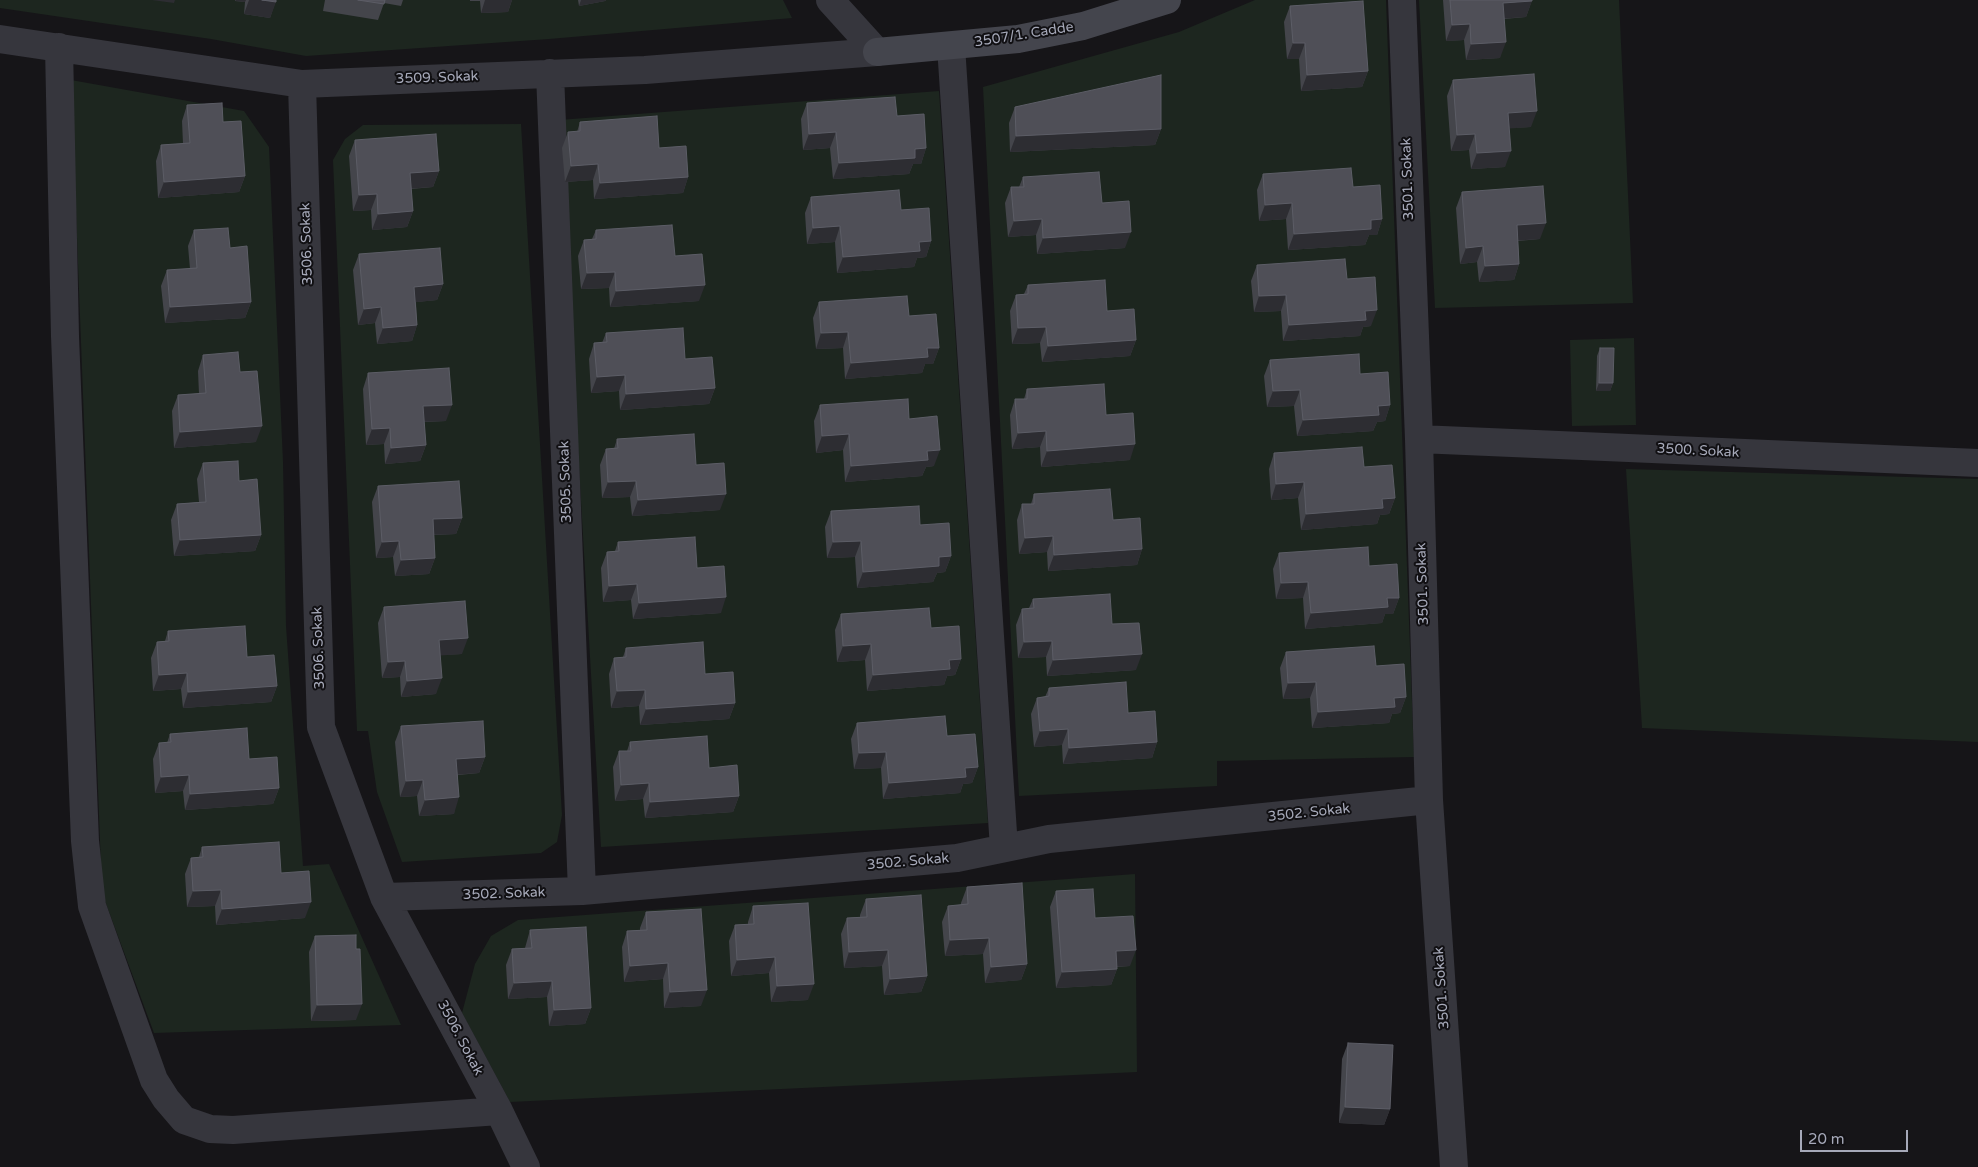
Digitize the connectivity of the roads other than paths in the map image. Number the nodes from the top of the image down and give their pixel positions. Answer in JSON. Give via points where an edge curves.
{"nodes":[{"id":1,"x":830,"y":0,"type":"edge"},
{"id":2,"x":1167,"y":0,"type":"edge"},
{"id":3,"x":1402,"y":0,"type":"edge"},
{"id":4,"x":0,"y":39,"type":"edge"},
{"id":5,"x":951,"y":46,"type":"junction"},
{"id":6,"x":59,"y":47,"type":"junction"},
{"id":7,"x":877,"y":52,"type":"junction"},
{"id":8,"x":550,"y":73,"type":"junction"},
{"id":9,"x":302,"y":84,"type":"junction"},
{"id":10,"x":1419,"y":439,"type":"junction"},
{"id":11,"x":1978,"y":463,"type":"edge"},
{"id":12,"x":1429,"y":800,"type":"junction"},
{"id":13,"x":1004,"y":848,"type":"junction"},
{"id":14,"x":582,"y":891,"type":"junction"},
{"id":15,"x":384,"y":898,"type":"junction"},
{"id":16,"x":499,"y":1111,"type":"junction"},
{"id":17,"x":526,"y":1167,"type":"edge"},
{"id":18,"x":1454,"y":1167,"type":"edge"}],
"edges":[{"from":1,"to":7,"type":"street"},
{"from":2,"to":5,"type":"street","name":"3507/1. Cadde","via":[[1065,30]]},
{"from":3,"to":10,"type":"street","name":"3501. Sokak"},
{"from":4,"to":6,"type":"street","name":"3509. Sokak"},
{"from":5,"to":7,"type":"street","name":"3507/1. Cadde"},
{"from":5,"to":13,"type":"street"},
{"from":6,"to":9,"type":"street","name":"3509. Sokak"},
{"from":6,"to":16,"type":"street","via":[[64,336],[85,841],[92,906],[154,1080],[184,1120],[210,1129]]},
{"from":7,"to":8,"type":"street","name":"3509. Sokak","via":[[645,70]]},
{"from":8,"to":9,"type":"street","name":"3509. Sokak"},
{"from":8,"to":14,"type":"street","name":"3505. Sokak"},
{"from":9,"to":15,"type":"street","name":"3506. Sokak","via":[[321,727]]},
{"from":10,"to":11,"type":"street","name":"3500. Sokak"},
{"from":10,"to":12,"type":"street","name":"3501. Sokak"},
{"from":12,"to":13,"type":"street","name":"3502. Sokak","via":[[1049,839]]},
{"from":12,"to":18,"type":"street","name":"3501. Sokak"},
{"from":13,"to":14,"type":"street","name":"3502. Sokak","via":[[957,858]]},
{"from":14,"to":15,"type":"street","name":"3502. Sokak"},
{"from":15,"to":16,"type":"street","name":"3506. Sokak"},
{"from":16,"to":17,"type":"street","name":"3506. Sokak"}]}
